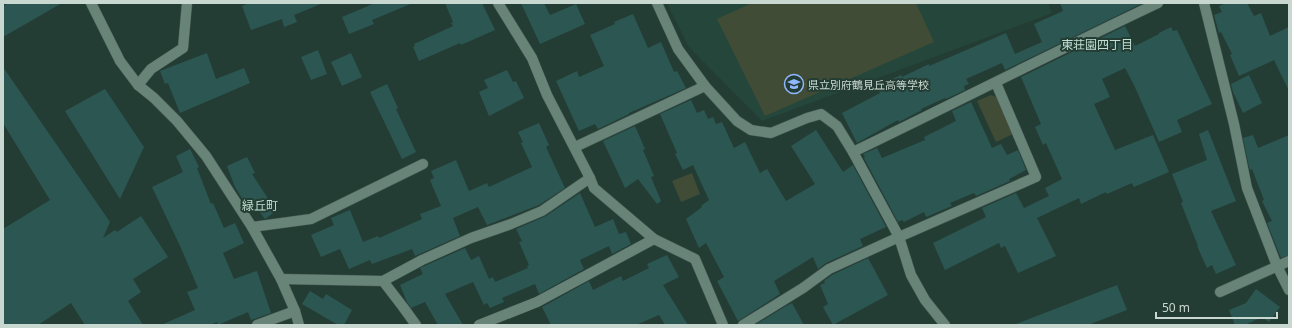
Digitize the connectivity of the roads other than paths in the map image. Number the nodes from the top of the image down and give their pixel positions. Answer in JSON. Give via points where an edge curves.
{"nodes":[{"id":1,"x":92,"y":3,"type":"edge"},
{"id":2,"x":187,"y":3,"type":"edge"},
{"id":3,"x":498,"y":3,"type":"edge"},
{"id":4,"x":657,"y":3,"type":"edge"},
{"id":5,"x":1158,"y":3,"type":"edge"},
{"id":6,"x":1204,"y":3,"type":"edge"},
{"id":7,"x":996,"y":83,"type":"junction"},
{"id":8,"x":138,"y":85,"type":"junction"},
{"id":9,"x":705,"y":86,"type":"junction"},
{"id":10,"x":575,"y":147,"type":"junction"},
{"id":11,"x":853,"y":152,"type":"junction"},
{"id":12,"x":423,"y":164,"type":"dead end"},
{"id":13,"x":590,"y":178,"type":"junction"},
{"id":14,"x":252,"y":227,"type":"junction"},
{"id":15,"x":899,"y":237,"type":"junction"},
{"id":16,"x":654,"y":239,"type":"junction"},
{"id":17,"x":1289,"y":261,"type":"edge"},
{"id":18,"x":1277,"y":266,"type":"junction"},
{"id":19,"x":282,"y":279,"type":"junction"},
{"id":20,"x":383,"y":281,"type":"junction"},
{"id":21,"x":1289,"y":290,"type":"edge"},
{"id":22,"x":1220,"y":292,"type":"dead end"},
{"id":23,"x":296,"y":312,"type":"junction"},
{"id":24,"x":257,"y":325,"type":"edge"},
{"id":25,"x":299,"y":325,"type":"edge"},
{"id":26,"x":416,"y":325,"type":"edge"},
{"id":27,"x":479,"y":325,"type":"edge"},
{"id":28,"x":723,"y":325,"type":"edge"},
{"id":29,"x":743,"y":325,"type":"edge"},
{"id":30,"x":945,"y":325,"type":"edge"}],
"edges":[{"from":1,"to":8,"type":"street","via":[[120,61]]},
{"from":2,"to":8,"type":"street","via":[[183,48],[151,69]]},
{"from":3,"to":10,"type":"street","via":[[532,58],[547,95]]},
{"from":4,"to":9,"type":"street","via":[[678,49]]},
{"from":5,"to":7,"type":"street"},
{"from":6,"to":18,"type":"street","via":[[1247,188]]},
{"from":7,"to":11,"type":"street"},
{"from":7,"to":15,"type":"street","via":[[1036,176]]},
{"from":8,"to":14,"type":"street","via":[[177,121],[206,156]]},
{"from":9,"to":10,"type":"street"},
{"from":9,"to":11,"type":"street","via":[[737,121],[751,130],[771,133],[821,114],[837,126]]},
{"from":10,"to":13,"type":"street"},
{"from":11,"to":15,"type":"street"},
{"from":12,"to":14,"type":"street","via":[[311,219]]},
{"from":13,"to":16,"type":"street","via":[[594,188]]},
{"from":13,"to":20,"type":"street","via":[[542,211],[471,238]]},
{"from":14,"to":19,"type":"street"},
{"from":15,"to":29,"type":"street","via":[[829,269]]},
{"from":15,"to":30,"type":"street","via":[[911,275],[925,300]]},
{"from":16,"to":27,"type":"street","via":[[537,302]]},
{"from":16,"to":28,"type":"street","via":[[695,259]]},
{"from":17,"to":18,"type":"street"},
{"from":18,"to":21,"type":"street"},
{"from":18,"to":22,"type":"street"},
{"from":19,"to":20,"type":"street"},
{"from":19,"to":23,"type":"street"},
{"from":20,"to":26,"type":"street"},
{"from":23,"to":24,"type":"street"},
{"from":23,"to":25,"type":"street"}]}
